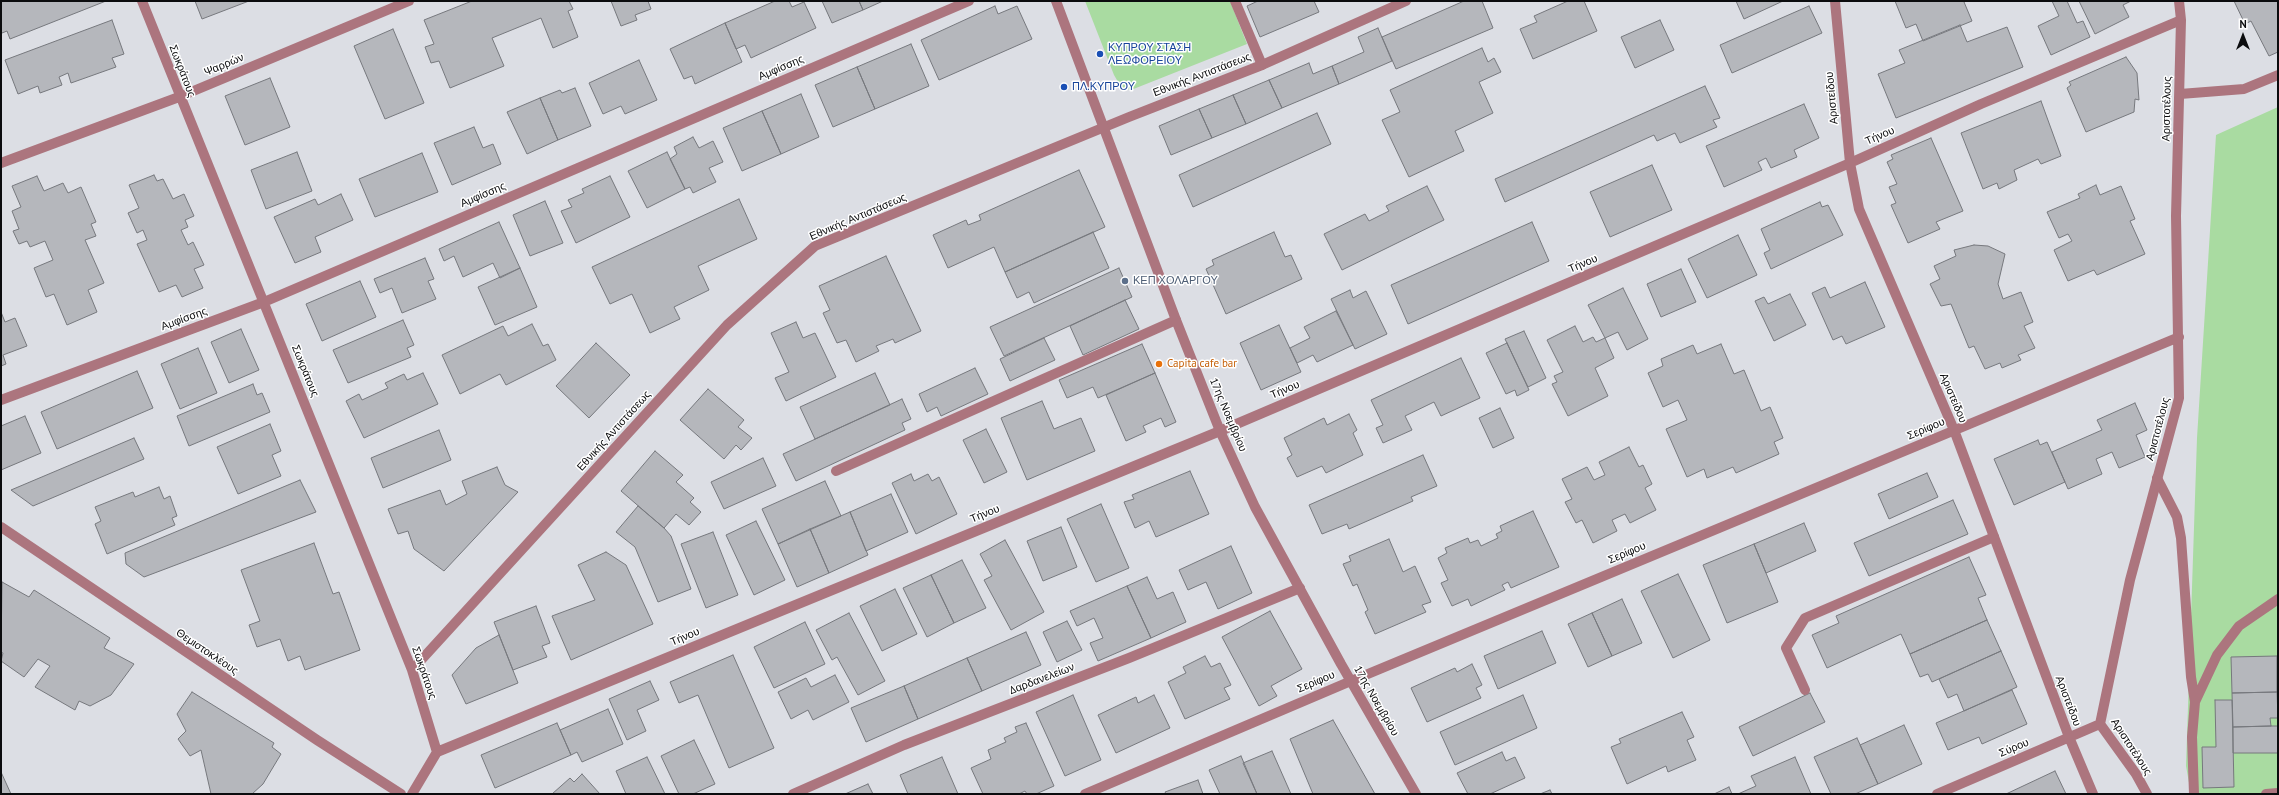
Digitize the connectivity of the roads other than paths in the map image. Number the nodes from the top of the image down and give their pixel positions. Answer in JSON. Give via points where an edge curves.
{"nodes":[{"id":1,"x":142,"y":1,"type":"edge"},
{"id":2,"x":408,"y":1,"type":"edge"},
{"id":3,"x":969,"y":1,"type":"edge"},
{"id":4,"x":1056,"y":1,"type":"edge"},
{"id":5,"x":1235,"y":1,"type":"edge"},
{"id":6,"x":1406,"y":1,"type":"edge"},
{"id":7,"x":1835,"y":1,"type":"edge"},
{"id":8,"x":2179,"y":1,"type":"edge"},
{"id":9,"x":2181,"y":20,"type":"junction"},
{"id":10,"x":1262,"y":65,"type":"junction"},
{"id":11,"x":2278,"y":75,"type":"edge"},
{"id":12,"x":2180,"y":94,"type":"junction"},
{"id":13,"x":179,"y":97,"type":"junction"},
{"id":14,"x":1105,"y":127,"type":"junction"},
{"id":15,"x":1,"y":163,"type":"edge"},
{"id":16,"x":1850,"y":163,"type":"junction"},
{"id":17,"x":264,"y":302,"type":"junction"},
{"id":18,"x":1176,"y":320,"type":"junction"},
{"id":19,"x":2179,"y":337,"type":"junction"},
{"id":20,"x":1,"y":400,"type":"edge"},
{"id":21,"x":1954,"y":430,"type":"junction"},
{"id":22,"x":1220,"y":431,"type":"junction"},
{"id":23,"x":836,"y":471,"type":"dead end"},
{"id":24,"x":2157,"y":478,"type":"junction"},
{"id":25,"x":1,"y":528,"type":"edge"},
{"id":26,"x":1994,"y":537,"type":"junction"},
{"id":27,"x":1300,"y":588,"type":"junction"},
{"id":28,"x":2278,"y":599,"type":"edge"},
{"id":29,"x":412,"y":670,"type":"junction"},
{"id":30,"x":1351,"y":681,"type":"junction"},
{"id":31,"x":1805,"y":690,"type":"dead end"},
{"id":32,"x":2195,"y":702,"type":"junction"},
{"id":33,"x":2100,"y":724,"type":"junction"},
{"id":34,"x":2069,"y":737,"type":"junction"},
{"id":35,"x":437,"y":752,"type":"junction"},
{"id":36,"x":2278,"y":793,"type":"edge"},
{"id":37,"x":402,"y":794,"type":"edge"},
{"id":38,"x":412,"y":794,"type":"edge"},
{"id":39,"x":793,"y":794,"type":"edge"},
{"id":40,"x":1085,"y":794,"type":"edge"},
{"id":41,"x":1416,"y":794,"type":"edge"},
{"id":42,"x":1937,"y":794,"type":"edge"},
{"id":43,"x":2093,"y":794,"type":"edge"},
{"id":44,"x":2147,"y":794,"type":"edge"},
{"id":45,"x":2194,"y":794,"type":"edge"},
{"id":46,"x":2266,"y":794,"type":"edge"}],
"edges":[{"from":1,"to":13,"type":"street","name":"Σωκράτους"},
{"from":2,"to":13,"type":"street","name":"Ψαρρών"},
{"from":3,"to":17,"type":"street","name":"Αμφίσσης"},
{"from":4,"to":14,"type":"street","name":"17ης Νοεμβρίου"},
{"from":5,"to":10,"type":"street"},
{"from":6,"to":10,"type":"street","name":"Εθνικής Αντιστάσεως"},
{"from":7,"to":16,"type":"street","name":"Αριστείδου"},
{"from":8,"to":9,"type":"street","name":"Αριστοτέλους"},
{"from":9,"to":12,"type":"street","name":"Αριστοτέλους"},
{"from":9,"to":16,"type":"street","name":"Τήνου"},
{"from":10,"to":14,"type":"street","name":"Εθνικής Αντιστάσεως"},
{"from":11,"to":12,"type":"street","via":[[2244,88]]},
{"from":12,"to":19,"type":"street","name":"Αριστοτέλους","via":[[2176,216]]},
{"from":13,"to":15,"type":"street","name":"Ψαρρών"},
{"from":13,"to":17,"type":"street","name":"Σωκράτους"},
{"from":14,"to":18,"type":"street","name":"17ης Νοεμβρίου"},
{"from":14,"to":29,"type":"street","name":"Εθνικής Αντιστάσεως","via":[[815,246],[727,325]]},
{"from":16,"to":21,"type":"street","name":"Αριστείδου","via":[[1859,209]]},
{"from":16,"to":22,"type":"street","name":"Τήνου"},
{"from":17,"to":20,"type":"street","name":"Αμφίσσης"},
{"from":17,"to":29,"type":"street","name":"Σωκράτους"},
{"from":18,"to":22,"type":"street","name":"17ης Νοεμβρίου"},
{"from":18,"to":23,"type":"street"},
{"from":19,"to":21,"type":"street","name":"Σερίφου"},
{"from":19,"to":24,"type":"street","name":"Αριστοτέλους","via":[[2179,398]]},
{"from":21,"to":26,"type":"street","name":"Αριστείδου"},
{"from":21,"to":30,"type":"street","name":"Σερίφου"},
{"from":22,"to":27,"type":"street","name":"17ης Νοεμβρίου","via":[[1255,508]]},
{"from":22,"to":35,"type":"street","name":"Τήνου"},
{"from":24,"to":32,"type":"street","via":[[2177,517],[2181,538],[2190,677]]},
{"from":24,"to":33,"type":"street","name":"Αριστοτέλους","via":[[2130,580]]},
{"from":25,"to":37,"type":"street","name":"Θεμιστοκλέους"},
{"from":26,"to":31,"type":"street","via":[[1805,618],[1786,648]]},
{"from":26,"to":34,"type":"street","name":"Αριστείδου"},
{"from":27,"to":30,"type":"street","name":"17ης Νοεμβρίου"},
{"from":27,"to":39,"type":"street","name":"Δαρδανελείων","via":[[1129,658],[904,745]]},
{"from":28,"to":32,"type":"street","via":[[2239,626],[2217,655]]},
{"from":29,"to":35,"type":"street","name":"Σωκράτους"},
{"from":30,"to":40,"type":"street","name":"Σερίφου"},
{"from":30,"to":41,"type":"street","name":"17ης Νοεμβρίου"},
{"from":32,"to":45,"type":"street","via":[[2192,737]]},
{"from":33,"to":34,"type":"street","name":"Σύρου"},
{"from":33,"to":44,"type":"street","name":"Αριστοτέλους","via":[[2136,774]]},
{"from":34,"to":42,"type":"street","name":"Σύρου"},
{"from":34,"to":43,"type":"street","name":"Αριστείδου"},
{"from":35,"to":38,"type":"street"},
{"from":36,"to":46,"type":"street"}]}
